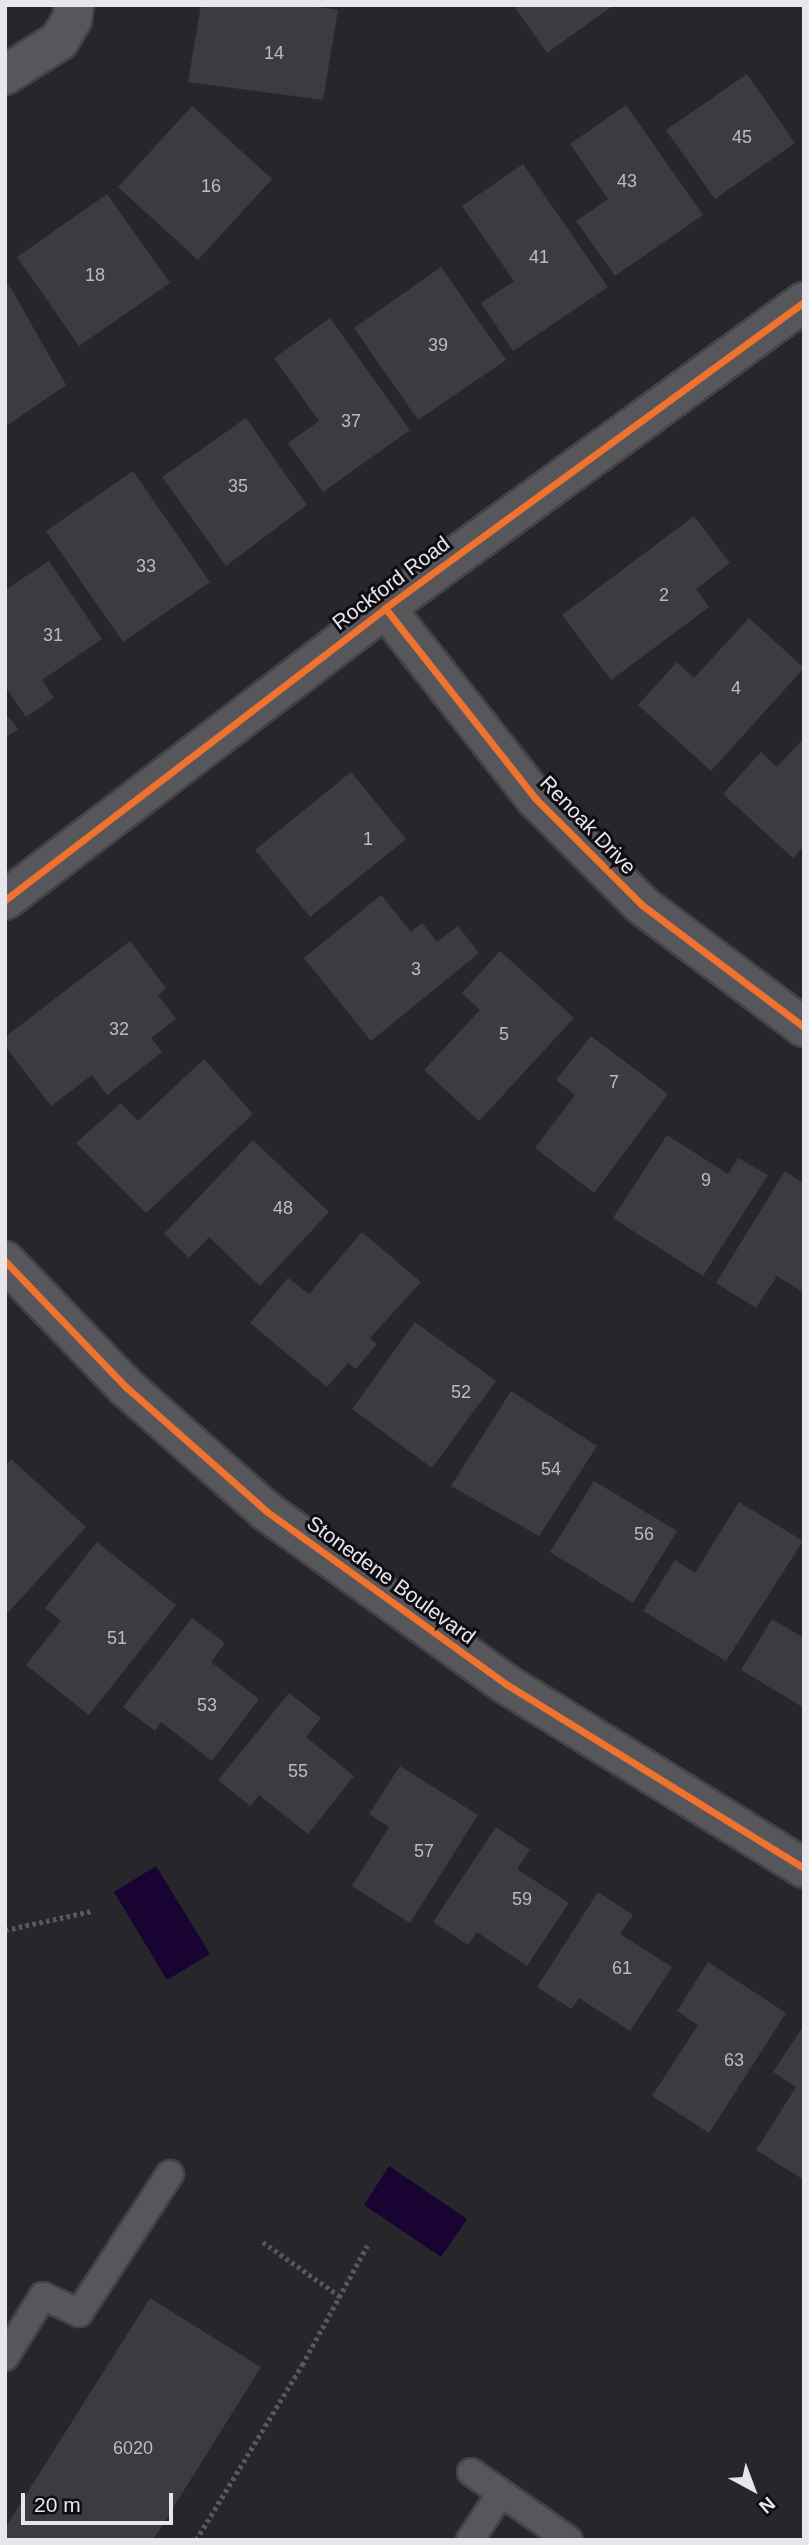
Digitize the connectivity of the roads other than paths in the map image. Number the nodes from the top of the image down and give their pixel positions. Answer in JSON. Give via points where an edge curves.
{"nodes":[{"id":1,"x":74,"y":5,"type":"edge"},
{"id":2,"x":5,"y":75,"type":"edge"},
{"id":3,"x":804,"y":302,"type":"edge"},
{"id":4,"x":385,"y":608,"type":"junction"},
{"id":5,"x":5,"y":900,"type":"edge"},
{"id":6,"x":804,"y":1027,"type":"edge"},
{"id":7,"x":5,"y":1261,"type":"edge"},
{"id":8,"x":804,"y":1868,"type":"edge"},
{"id":9,"x":170,"y":2174,"type":"dead end"},
{"id":10,"x":5,"y":2357,"type":"edge"},
{"id":11,"x":471,"y":2472,"type":"dead end"},
{"id":12,"x":501,"y":2493,"type":"junction"},
{"id":13,"x":470,"y":2540,"type":"edge"},
{"id":14,"x":569,"y":2540,"type":"edge"}],
"edges":[{"from":1,"to":2,"type":"street","via":[[72,19],[59,41]]},
{"from":3,"to":4,"type":"street","name":"Rockford Road"},
{"from":4,"to":5,"type":"street","name":"Rockford Road"},
{"from":4,"to":6,"type":"street","name":"Renoak Drive","via":[[535,798],[642,905]]},
{"from":7,"to":8,"type":"street","name":"Stonedene Boulevard","via":[[126,1387],[267,1511],[506,1684]]},
{"from":9,"to":10,"type":"lane","via":[[79,2312],[43,2296]]},
{"from":11,"to":12,"type":"lane"},
{"from":12,"to":13,"type":"lane"},
{"from":12,"to":14,"type":"lane"}]}
